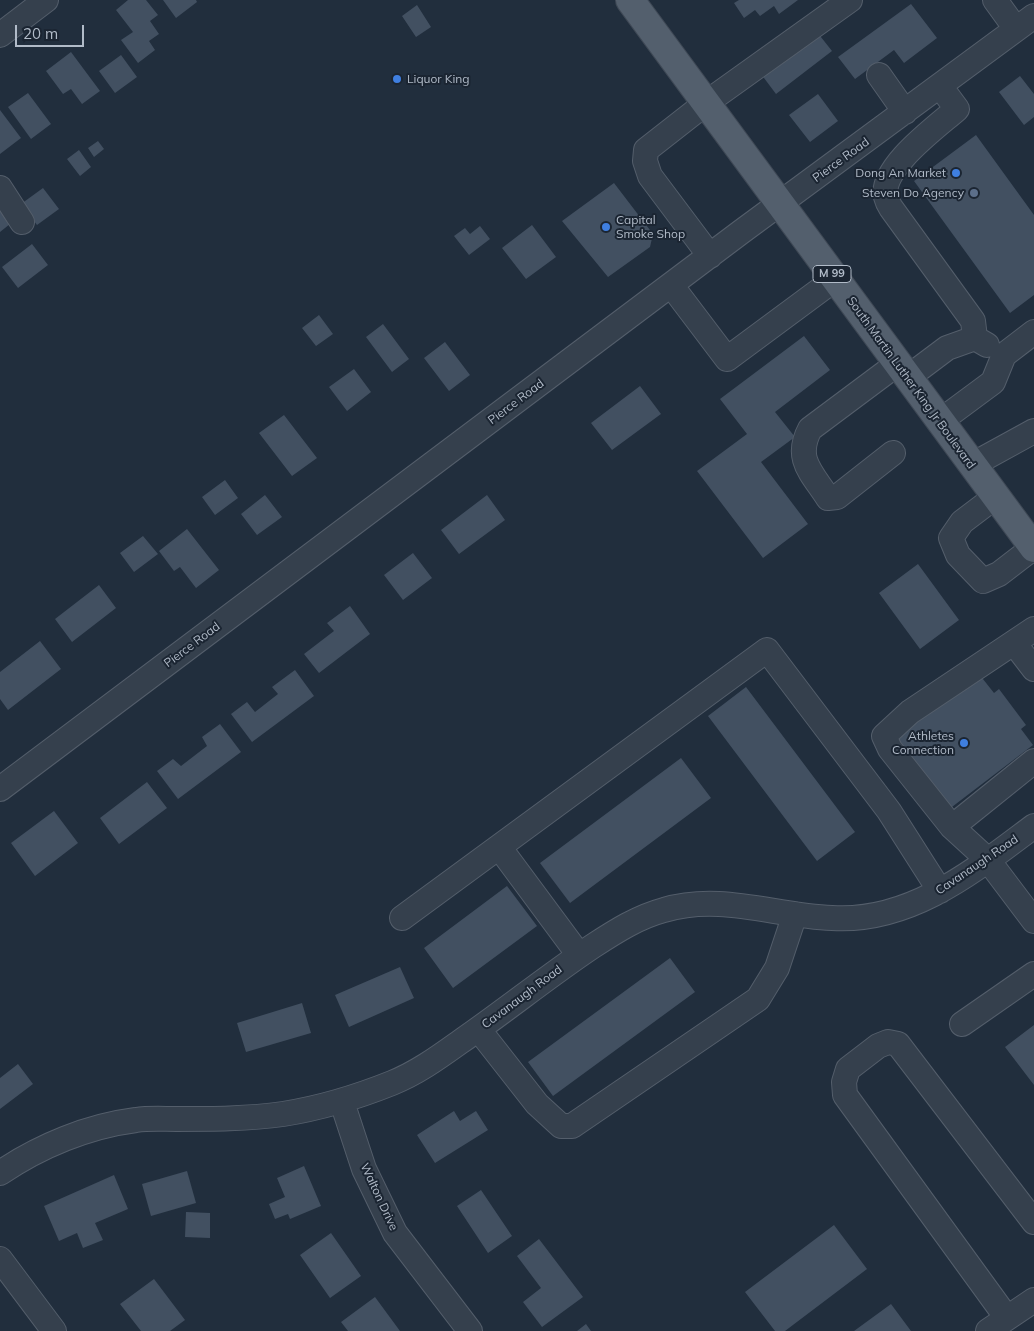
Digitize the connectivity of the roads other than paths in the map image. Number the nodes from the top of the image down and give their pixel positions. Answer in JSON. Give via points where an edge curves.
{"nodes":[{"id":1,"x":46,"y":0,"type":"edge"},
{"id":2,"x":630,"y":0,"type":"edge"},
{"id":3,"x":850,"y":0,"type":"edge"},
{"id":4,"x":995,"y":0,"type":"edge"},
{"id":5,"x":1025,"y":23,"type":"edge"},
{"id":6,"x":0,"y":35,"type":"edge"},
{"id":7,"x":879,"y":75,"type":"dead end"},
{"id":8,"x":940,"y":86,"type":"junction"},
{"id":9,"x":706,"y":103,"type":"junction"},
{"id":10,"x":906,"y":112,"type":"junction"},
{"id":11,"x":0,"y":188,"type":"edge"},
{"id":12,"x":779,"y":204,"type":"junction"},
{"id":13,"x":22,"y":222,"type":"dead end"},
{"id":14,"x":710,"y":256,"type":"junction"},
{"id":15,"x":835,"y":279,"type":"junction"},
{"id":16,"x":671,"y":285,"type":"junction"},
{"id":17,"x":1034,"y":332,"type":"edge"},
{"id":18,"x":975,"y":338,"type":"junction"},
{"id":19,"x":1004,"y":355,"type":"junction"},
{"id":20,"x":902,"y":371,"type":"junction"},
{"id":21,"x":939,"y":422,"type":"junction"},
{"id":22,"x":1034,"y":431,"type":"edge"},
{"id":23,"x":893,"y":453,"type":"dead end"},
{"id":24,"x":972,"y":465,"type":"junction"},
{"id":25,"x":995,"y":497,"type":"junction"},
{"id":26,"x":1034,"y":548,"type":"edge"},
{"id":27,"x":1034,"y":629,"type":"edge"},
{"id":28,"x":1014,"y":643,"type":"junction"},
{"id":29,"x":1034,"y":669,"type":"edge"},
{"id":30,"x":1034,"y":761,"type":"edge"},
{"id":31,"x":0,"y":790,"type":"edge"},
{"id":32,"x":1034,"y":826,"type":"edge"},
{"id":33,"x":952,"y":827,"type":"junction"},
{"id":34,"x":499,"y":847,"type":"junction"},
{"id":35,"x":988,"y":860,"type":"junction"},
{"id":36,"x":940,"y":891,"type":"junction"},
{"id":37,"x":795,"y":914,"type":"junction"},
{"id":38,"x":402,"y":918,"type":"dead end"},
{"id":39,"x":1034,"y":920,"type":"edge"},
{"id":40,"x":579,"y":955,"type":"junction"},
{"id":41,"x":1034,"y":974,"type":"edge"},
{"id":42,"x":962,"y":1024,"type":"dead end"},
{"id":43,"x":479,"y":1030,"type":"junction"},
{"id":44,"x":342,"y":1102,"type":"junction"},
{"id":45,"x":0,"y":1173,"type":"edge"},
{"id":46,"x":1034,"y":1222,"type":"edge"},
{"id":47,"x":0,"y":1259,"type":"edge"},
{"id":48,"x":1034,"y":1300,"type":"edge"},
{"id":49,"x":998,"y":1325,"type":"edge"},
{"id":50,"x":54,"y":1331,"type":"edge"},
{"id":51,"x":470,"y":1331,"type":"edge"}],
"edges":[{"from":1,"to":6,"type":"street"},
{"from":2,"to":9,"type":"main road","name":"South Martin Luther King Jr Boulevard","number":"M 99"},
{"from":3,"to":9,"type":"street"},
{"from":4,"to":5,"type":"street"},
{"from":5,"to":8,"type":"street","name":"Pierce Road"},
{"from":7,"to":10,"type":"street"},
{"from":8,"to":10,"type":"street","name":"Pierce Road"},
{"from":8,"to":18,"type":"street","via":[[957,109],[909,150],[887,183],[886,197],[973,321]]},
{"from":9,"to":12,"type":"main road","name":"South Martin Luther King Jr Boulevard","number":"M 99"},
{"from":9,"to":14,"type":"street","via":[[646,150],[645,161],[650,176]]},
{"from":10,"to":12,"type":"street","name":"Pierce Road"},
{"from":11,"to":13,"type":"street"},
{"from":12,"to":14,"type":"street","name":"Pierce Road"},
{"from":12,"to":15,"type":"main road","name":"South Martin Luther King Jr Boulevard","number":"M 99"},
{"from":14,"to":16,"type":"street","name":"Pierce Road"},
{"from":15,"to":16,"type":"street","via":[[727,359]]},
{"from":15,"to":20,"type":"main road","name":"South Martin Luther King Jr Boulevard","number":"M 99"},
{"from":16,"to":31,"type":"street","name":"Pierce Road"},
{"from":17,"to":19,"type":"street"},
{"from":18,"to":19,"type":"street"},
{"from":18,"to":20,"type":"street"},
{"from":19,"to":21,"type":"street","via":[[993,382]]},
{"from":20,"to":21,"type":"main road","name":"South Martin Luther King Jr Boulevard","number":"M 99"},
{"from":20,"to":23,"type":"street","via":[[810,429],[803,443],[805,463],[828,498],[837,497]]},
{"from":21,"to":24,"type":"main road","name":"South Martin Luther King Jr Boulevard","number":"M 99"},
{"from":22,"to":24,"type":"street"},
{"from":24,"to":25,"type":"main road","name":"South Martin Luther King Jr Boulevard","number":"M 99"},
{"from":25,"to":26,"type":"main road","name":"South Martin Luther King Jr Boulevard","number":"M 99"},
{"from":25,"to":26,"type":"street","via":[[962,522],[951,538],[958,555],[983,581],[999,574]]},
{"from":27,"to":28,"type":"street"},
{"from":28,"to":29,"type":"street"},
{"from":28,"to":33,"type":"street","via":[[910,712],[884,736],[890,749]]},
{"from":30,"to":33,"type":"street"},
{"from":32,"to":35,"type":"street","name":"Cavanaugh Road"},
{"from":33,"to":35,"type":"street"},
{"from":34,"to":36,"type":"street","via":[[767,650],[889,811]]},
{"from":34,"to":38,"type":"street"},
{"from":34,"to":40,"type":"street"},
{"from":35,"to":36,"type":"street","name":"Cavanaugh Road"},
{"from":35,"to":39,"type":"street"},
{"from":36,"to":37,"type":"street","name":"Cavanaugh Road","via":[[906,906],[871,916],[834,919]]},
{"from":37,"to":40,"type":"street","name":"Cavanaugh Road","via":[[741,904],[704,903],[664,910],[624,925]]},
{"from":37,"to":43,"type":"street","via":[[777,968],[758,1000],[572,1126],[561,1126],[537,1104]]},
{"from":40,"to":43,"type":"street","name":"Cavanaugh Road"},
{"from":41,"to":42,"type":"street"},
{"from":43,"to":44,"type":"street","name":"Cavanaugh Road","via":[[434,1061],[395,1082]]},
{"from":44,"to":45,"type":"street","name":"Cavanaugh Road","via":[[282,1114],[137,1120],[71,1135]]},
{"from":44,"to":51,"type":"street","name":"Walton Drive","via":[[364,1169],[395,1232]]},
{"from":46,"to":49,"type":"street","via":[[898,1044],[888,1042],[878,1046],[848,1069],[845,1095]]},
{"from":47,"to":50,"type":"street"},
{"from":48,"to":49,"type":"street"}]}
